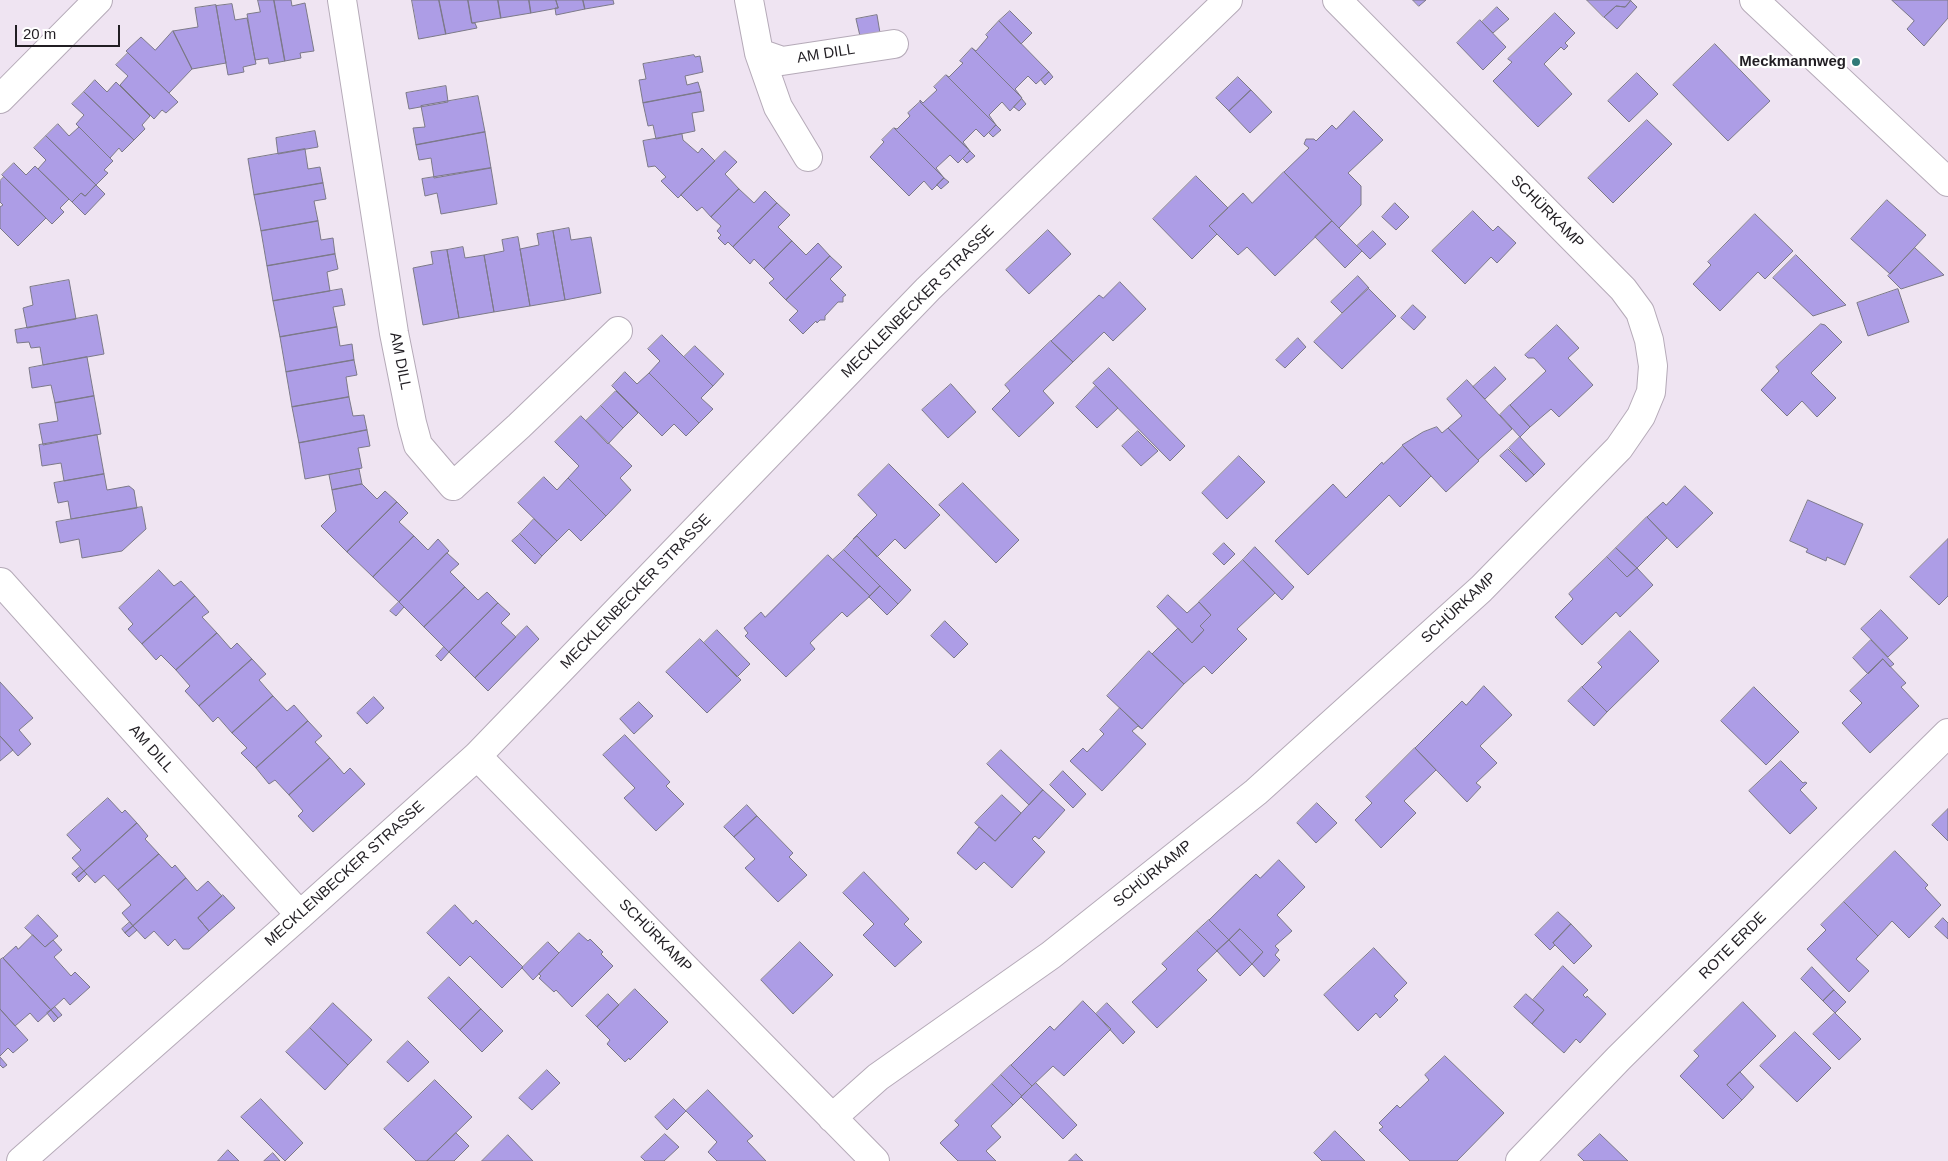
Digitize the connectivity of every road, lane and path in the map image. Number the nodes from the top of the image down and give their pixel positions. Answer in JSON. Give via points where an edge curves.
{"nodes":[{"id":1,"x":98,"y":0,"type":"edge"},
{"id":2,"x":342,"y":0,"type":"edge"},
{"id":3,"x":750,"y":0,"type":"edge"},
{"id":4,"x":1228,"y":0,"type":"edge"},
{"id":5,"x":1337,"y":0,"type":"edge"},
{"id":6,"x":1754,"y":0,"type":"edge"},
{"id":7,"x":894,"y":44,"type":"dead end"},
{"id":8,"x":760,"y":53,"type":"junction"},
{"id":9,"x":0,"y":99,"type":"edge"},
{"id":10,"x":808,"y":157,"type":"dead end"},
{"id":11,"x":1948,"y":182,"type":"edge"},
{"id":12,"x":618,"y":331,"type":"dead end"},
{"id":13,"x":0,"y":580,"type":"edge"},
{"id":14,"x":1948,"y":733,"type":"edge"},
{"id":15,"x":477,"y":756,"type":"junction"},
{"id":16,"x":300,"y":915,"type":"junction"},
{"id":17,"x":832,"y":1118,"type":"junction"},
{"id":18,"x":21,"y":1161,"type":"edge"},
{"id":19,"x":875,"y":1161,"type":"edge"},
{"id":20,"x":1520,"y":1161,"type":"edge"}],
"edges":[{"from":1,"to":9,"type":"street"},
{"from":2,"to":12,"type":"street","name":"AM DILL","via":[[394,333],[418,445],[453,486]]},
{"from":3,"to":8,"type":"street"},
{"from":4,"to":15,"type":"street","name":"MECKLENBECKER STRASSE","via":[[928,289]]},
{"from":5,"to":17,"type":"street","name":"SCHÜRKAMP","via":[[1624,289],[1640,312],[1649,340],[1651,392],[1641,416],[1619,448],[1481,589],[1256,792],[1052,955],[878,1077]]},
{"from":6,"to":11,"type":"street"},
{"from":7,"to":8,"type":"street","name":"AM DILL","via":[[782,61]]},
{"from":8,"to":10,"type":"street","via":[[778,107]]},
{"from":13,"to":16,"type":"street","name":"AM DILL"},
{"from":14,"to":20,"type":"street","name":"ROTE ERDE","via":[[1619,1058]]},
{"from":15,"to":16,"type":"street","name":"MECKLENBECKER STRASSE"},
{"from":15,"to":17,"type":"street","name":"SCHÜRKAMP"},
{"from":16,"to":18,"type":"street","name":"MECKLENBECKER STRASSE"},
{"from":17,"to":19,"type":"street","name":"SCHÜRKAMP"}]}
